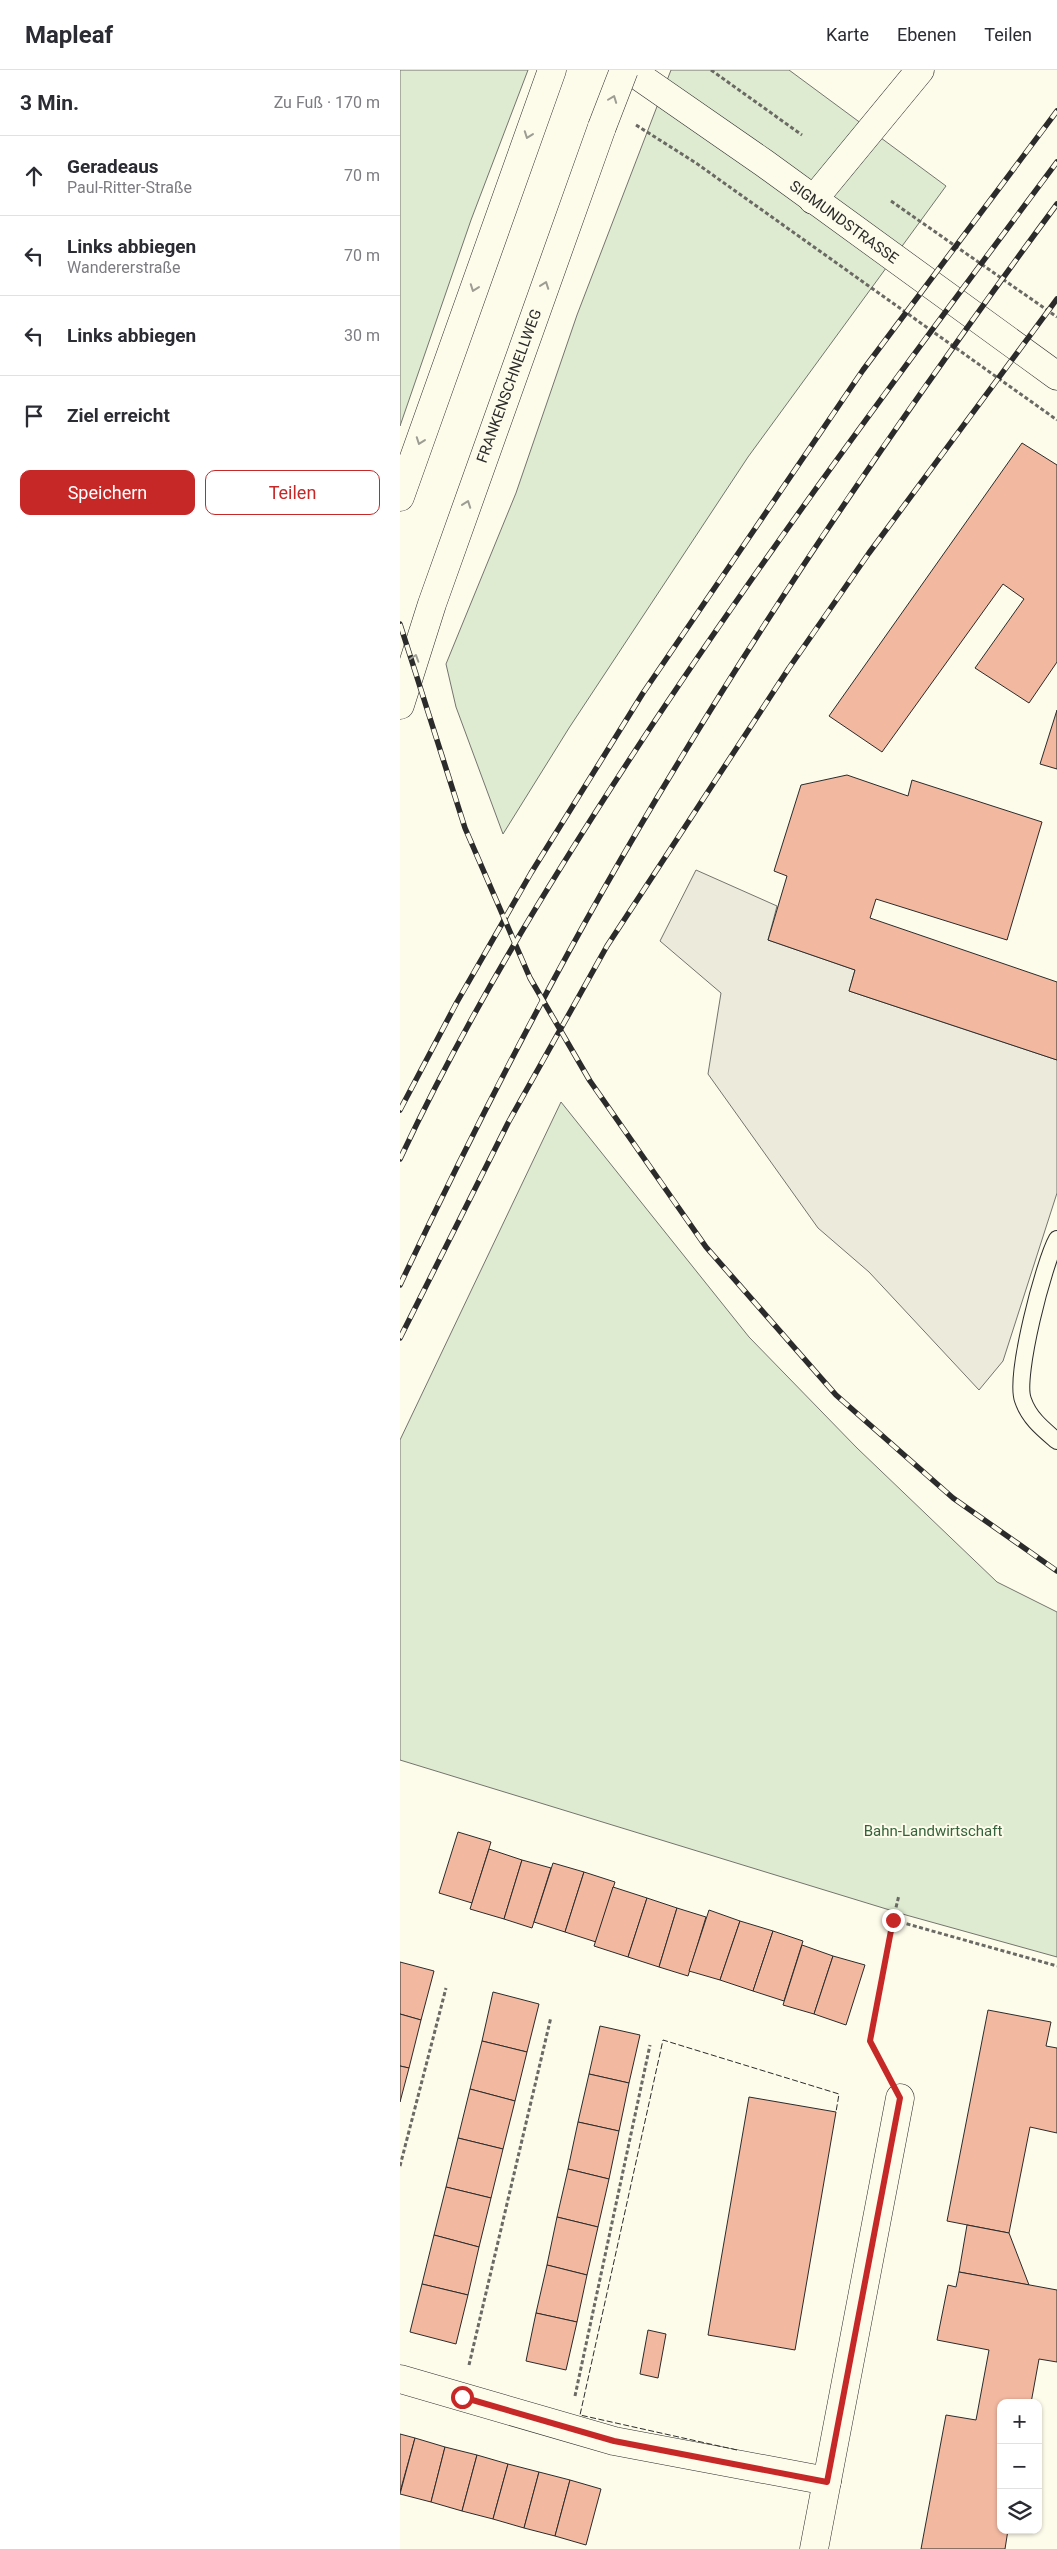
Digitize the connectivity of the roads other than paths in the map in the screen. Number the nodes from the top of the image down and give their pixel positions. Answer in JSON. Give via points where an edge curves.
{"nodes":[{"id":1,"x":624,"y":70,"type":"edge"},
{"id":2,"x":630,"y":70,"type":"edge"},
{"id":3,"x":920,"y":70,"type":"edge"},
{"id":4,"x":548,"y":79,"type":"edge"},
{"id":5,"x":813,"y":200,"type":"junction"},
{"id":6,"x":1057,"y":376,"type":"edge"},
{"id":7,"x":400,"y":497,"type":"edge"},
{"id":8,"x":400,"y":705,"type":"edge"},
{"id":9,"x":1057,"y":1239,"type":"edge"},
{"id":10,"x":1057,"y":1441,"type":"edge"},
{"id":11,"x":900,"y":2098,"type":"road end"},
{"id":12,"x":400,"y":2379,"type":"edge"},
{"id":13,"x":827,"y":2482,"type":"junction"},
{"id":14,"x":814,"y":2549,"type":"edge"}],
"edges":[{"from":8,"to":1,"type":"main road","name":"FRANKENSCHNELLWEG","one_way":true,"bridge":true,"via":[[432,604]]},
{"from":2,"to":5,"type":"main road","name":"SIGMUNDSTRASSE"},
{"from":3,"to":5,"type":"main road"},
{"from":4,"to":7,"type":"main road","one_way":true},
{"from":5,"to":6,"type":"main road","name":"SIGMUNDSTRASSE"},
{"from":9,"to":10,"type":"lane","via":[[1024,1348],[1021,1377],[1022,1399],[1030,1414]]},
{"from":11,"to":13,"type":"main road"},
{"from":12,"to":13,"type":"main road","via":[[614,2441]]},
{"from":13,"to":14,"type":"main road"}]}
